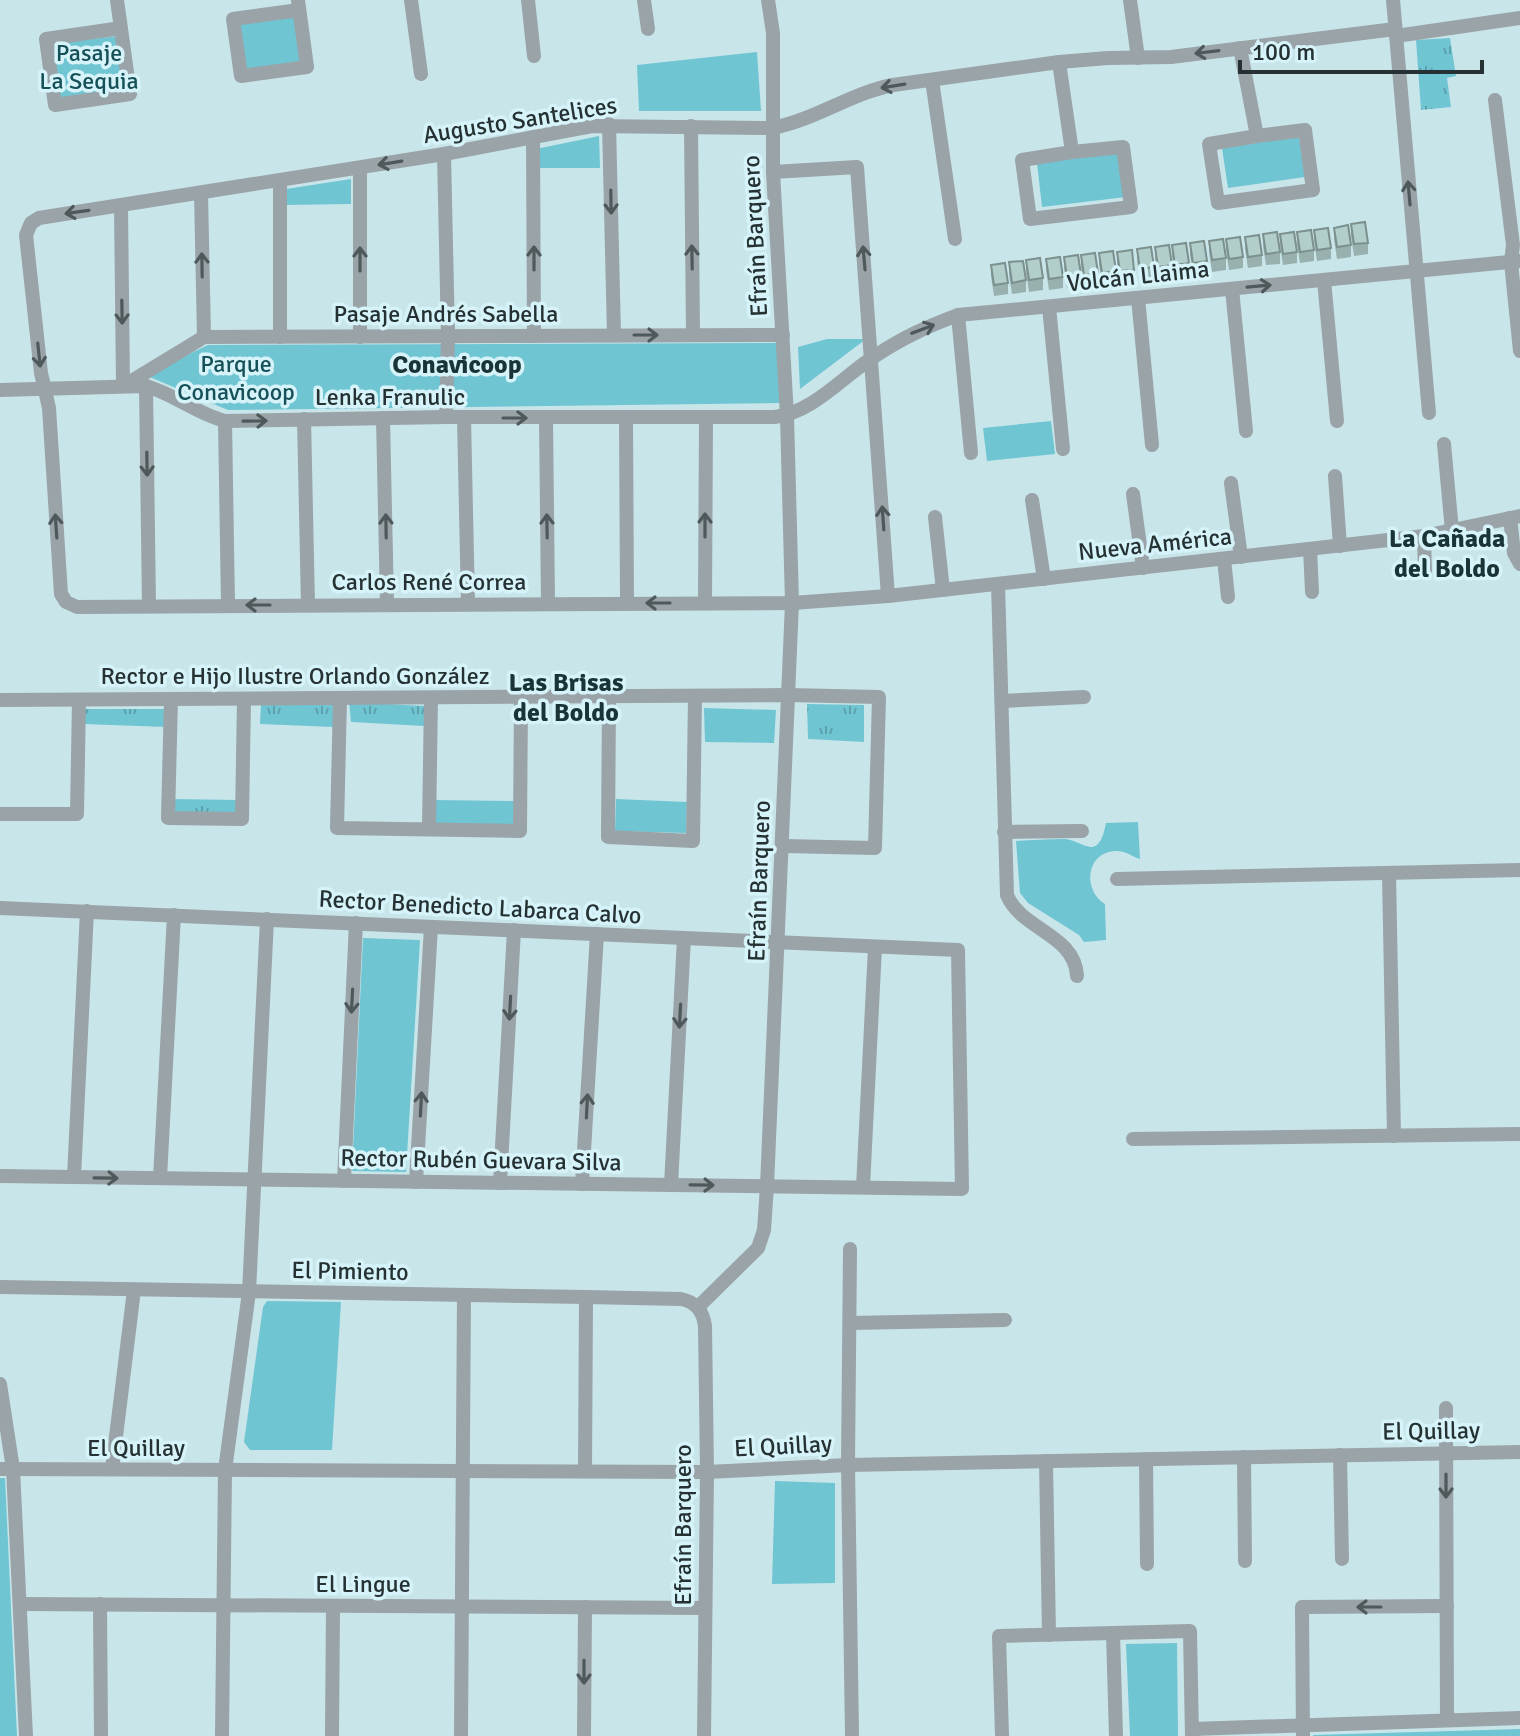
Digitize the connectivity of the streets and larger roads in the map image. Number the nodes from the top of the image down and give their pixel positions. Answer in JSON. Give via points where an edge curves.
{"nodes":[{"id":1,"x":117,"y":0,"type":"edge"},
{"id":2,"x":411,"y":0,"type":"edge"},
{"id":3,"x":528,"y":0,"type":"edge"},
{"id":4,"x":644,"y":0,"type":"edge"},
{"id":5,"x":768,"y":0,"type":"edge"},
{"id":6,"x":1130,"y":0,"type":"edge"},
{"id":7,"x":1393,"y":0,"type":"edge"},
{"id":8,"x":299,"y":5,"type":"edge"},
{"id":9,"x":1520,"y":18,"type":"edge"},
{"id":10,"x":121,"y":28,"type":"junction"},
{"id":11,"x":648,"y":29,"type":"dead end"},
{"id":12,"x":1396,"y":32,"type":"junction"},
{"id":13,"x":1240,"y":48,"type":"junction"},
{"id":14,"x":534,"y":56,"type":"dead end"},
{"id":15,"x":1138,"y":58,"type":"junction"},
{"id":16,"x":1059,"y":62,"type":"junction"},
{"id":17,"x":421,"y":74,"type":"dead end"},
{"id":18,"x":932,"y":80,"type":"junction"},
{"id":19,"x":1495,"y":100,"type":"dead end"},
{"id":20,"x":609,"y":124,"type":"junction"},
{"id":21,"x":691,"y":126,"type":"junction"},
{"id":22,"x":772,"y":128,"type":"junction"},
{"id":23,"x":1257,"y":136,"type":"junction"},
{"id":24,"x":533,"y":137,"type":"junction"},
{"id":25,"x":1072,"y":152,"type":"junction"},
{"id":26,"x":444,"y":154,"type":"junction"},
{"id":27,"x":360,"y":168,"type":"junction"},
{"id":28,"x":773,"y":172,"type":"junction"},
{"id":29,"x":280,"y":181,"type":"junction"},
{"id":30,"x":201,"y":193,"type":"junction"},
{"id":31,"x":121,"y":206,"type":"junction"},
{"id":32,"x":955,"y":239,"type":"dead end"},
{"id":33,"x":1516,"y":261,"type":"edge"},
{"id":34,"x":1416,"y":271,"type":"junction"},
{"id":35,"x":1324,"y":280,"type":"junction"},
{"id":36,"x":1232,"y":289,"type":"junction"},
{"id":37,"x":1138,"y":298,"type":"junction"},
{"id":38,"x":1049,"y":307,"type":"junction"},
{"id":39,"x":958,"y":315,"type":"junction"},
{"id":40,"x":614,"y":335,"type":"junction"},
{"id":41,"x":693,"y":335,"type":"junction"},
{"id":42,"x":783,"y":335,"type":"junction"},
{"id":43,"x":448,"y":336,"type":"junction"},
{"id":44,"x":534,"y":336,"type":"junction"},
{"id":45,"x":204,"y":337,"type":"junction"},
{"id":46,"x":280,"y":337,"type":"junction"},
{"id":47,"x":360,"y":337,"type":"junction"},
{"id":48,"x":1520,"y":351,"type":"edge"},
{"id":49,"x":873,"y":357,"type":"junction"},
{"id":50,"x":123,"y":386,"type":"junction"},
{"id":51,"x":146,"y":386,"type":"junction"},
{"id":52,"x":45,"y":389,"type":"junction"},
{"id":53,"x":0,"y":390,"type":"edge"},
{"id":54,"x":1429,"y":413,"type":"dead end"},
{"id":55,"x":787,"y":416,"type":"junction"},
{"id":56,"x":446,"y":417,"type":"junction"},
{"id":57,"x":706,"y":417,"type":"junction"},
{"id":58,"x":383,"y":418,"type":"junction"},
{"id":59,"x":464,"y":418,"type":"junction"},
{"id":60,"x":546,"y":418,"type":"junction"},
{"id":61,"x":626,"y":418,"type":"junction"},
{"id":62,"x":304,"y":419,"type":"junction"},
{"id":63,"x":225,"y":421,"type":"junction"},
{"id":64,"x":1337,"y":421,"type":"dead end"},
{"id":65,"x":1246,"y":431,"type":"dead end"},
{"id":66,"x":1444,"y":444,"type":"dead end"},
{"id":67,"x":1152,"y":445,"type":"dead end"},
{"id":68,"x":1063,"y":449,"type":"dead end"},
{"id":69,"x":971,"y":453,"type":"dead end"},
{"id":70,"x":1335,"y":476,"type":"dead end"},
{"id":71,"x":1231,"y":483,"type":"dead end"},
{"id":72,"x":1133,"y":494,"type":"dead end"},
{"id":73,"x":1032,"y":500,"type":"dead end"},
{"id":74,"x":935,"y":517,"type":"dead end"},
{"id":75,"x":1515,"y":517,"type":"edge"},
{"id":76,"x":1452,"y":531,"type":"junction"},
{"id":77,"x":1424,"y":536,"type":"junction"},
{"id":78,"x":1340,"y":546,"type":"junction"},
{"id":79,"x":1310,"y":549,"type":"junction"},
{"id":80,"x":1241,"y":557,"type":"junction"},
{"id":81,"x":1224,"y":559,"type":"junction"},
{"id":82,"x":1520,"y":564,"type":"edge"},
{"id":83,"x":1143,"y":568,"type":"junction"},
{"id":84,"x":1425,"y":573,"type":"dead end"},
{"id":85,"x":1044,"y":579,"type":"junction"},
{"id":86,"x":998,"y":584,"type":"junction"},
{"id":87,"x":943,"y":590,"type":"junction"},
{"id":88,"x":1312,"y":592,"type":"dead end"},
{"id":89,"x":888,"y":596,"type":"junction"},
{"id":90,"x":1228,"y":597,"type":"dead end"},
{"id":91,"x":627,"y":603,"type":"junction"},
{"id":92,"x":705,"y":603,"type":"junction"},
{"id":93,"x":792,"y":603,"type":"junction"},
{"id":94,"x":387,"y":604,"type":"junction"},
{"id":95,"x":468,"y":604,"type":"junction"},
{"id":96,"x":548,"y":604,"type":"junction"},
{"id":97,"x":228,"y":605,"type":"junction"},
{"id":98,"x":308,"y":605,"type":"junction"},
{"id":99,"x":149,"y":606,"type":"junction"},
{"id":100,"x":789,"y":695,"type":"junction"},
{"id":101,"x":695,"y":696,"type":"junction"},
{"id":102,"x":521,"y":697,"type":"junction"},
{"id":103,"x":609,"y":697,"type":"junction"},
{"id":104,"x":1084,"y":697,"type":"dead end"},
{"id":105,"x":340,"y":698,"type":"junction"},
{"id":106,"x":431,"y":698,"type":"junction"},
{"id":107,"x":171,"y":699,"type":"junction"},
{"id":108,"x":244,"y":699,"type":"junction"},
{"id":109,"x":0,"y":700,"type":"edge"},
{"id":110,"x":79,"y":700,"type":"junction"},
{"id":111,"x":1002,"y":701,"type":"junction"},
{"id":112,"x":0,"y":814,"type":"edge"},
{"id":113,"x":429,"y":829,"type":"junction"},
{"id":114,"x":1082,"y":831,"type":"dead end"},
{"id":115,"x":1004,"y":832,"type":"junction"},
{"id":116,"x":783,"y":846,"type":"junction"},
{"id":117,"x":1520,"y":870,"type":"edge"},
{"id":118,"x":1389,"y":874,"type":"junction"},
{"id":119,"x":1117,"y":879,"type":"dead end"},
{"id":120,"x":0,"y":908,"type":"edge"},
{"id":121,"x":87,"y":911,"type":"junction"},
{"id":122,"x":174,"y":915,"type":"junction"},
{"id":123,"x":267,"y":919,"type":"junction"},
{"id":124,"x":356,"y":923,"type":"junction"},
{"id":125,"x":431,"y":927,"type":"junction"},
{"id":126,"x":514,"y":930,"type":"junction"},
{"id":127,"x":597,"y":934,"type":"junction"},
{"id":128,"x":684,"y":938,"type":"junction"},
{"id":129,"x":779,"y":942,"type":"junction"},
{"id":130,"x":875,"y":947,"type":"junction"},
{"id":131,"x":1077,"y":976,"type":"dead end"},
{"id":132,"x":1520,"y":1134,"type":"edge"},
{"id":133,"x":1394,"y":1136,"type":"junction"},
{"id":134,"x":1133,"y":1139,"type":"dead end"},
{"id":135,"x":0,"y":1176,"type":"edge"},
{"id":136,"x":74,"y":1177,"type":"junction"},
{"id":137,"x":160,"y":1178,"type":"junction"},
{"id":138,"x":255,"y":1180,"type":"junction"},
{"id":139,"x":344,"y":1181,"type":"junction"},
{"id":140,"x":416,"y":1182,"type":"junction"},
{"id":141,"x":500,"y":1183,"type":"junction"},
{"id":142,"x":582,"y":1184,"type":"junction"},
{"id":143,"x":671,"y":1185,"type":"junction"},
{"id":144,"x":767,"y":1186,"type":"junction"},
{"id":145,"x":863,"y":1187,"type":"junction"},
{"id":146,"x":962,"y":1189,"type":"joint"},
{"id":147,"x":850,"y":1249,"type":"dead end"},
{"id":148,"x":0,"y":1287,"type":"edge"},
{"id":149,"x":134,"y":1290,"type":"junction"},
{"id":150,"x":249,"y":1292,"type":"junction"},
{"id":151,"x":464,"y":1295,"type":"junction"},
{"id":152,"x":586,"y":1297,"type":"junction"},
{"id":153,"x":698,"y":1307,"type":"junction"},
{"id":154,"x":1005,"y":1320,"type":"dead end"},
{"id":155,"x":850,"y":1323,"type":"junction"},
{"id":156,"x":0,"y":1384,"type":"edge"},
{"id":157,"x":1446,"y":1408,"type":"dead end"},
{"id":158,"x":1520,"y":1452,"type":"edge"},
{"id":159,"x":1446,"y":1453,"type":"junction"},
{"id":160,"x":1340,"y":1455,"type":"junction"},
{"id":161,"x":1244,"y":1457,"type":"junction"},
{"id":162,"x":1146,"y":1459,"type":"junction"},
{"id":163,"x":1046,"y":1461,"type":"junction"},
{"id":164,"x":848,"y":1465,"type":"junction"},
{"id":165,"x":7,"y":1469,"type":"edge"},
{"id":166,"x":112,"y":1469,"type":"junction"},
{"id":167,"x":225,"y":1470,"type":"junction"},
{"id":168,"x":463,"y":1471,"type":"junction"},
{"id":169,"x":585,"y":1471,"type":"junction"},
{"id":170,"x":707,"y":1472,"type":"junction"},
{"id":171,"x":1342,"y":1559,"type":"dead end"},
{"id":172,"x":1245,"y":1561,"type":"dead end"},
{"id":173,"x":1147,"y":1564,"type":"dead end"},
{"id":174,"x":20,"y":1604,"type":"junction"},
{"id":175,"x":100,"y":1604,"type":"junction"},
{"id":176,"x":222,"y":1605,"type":"junction"},
{"id":177,"x":333,"y":1606,"type":"junction"},
{"id":178,"x":1447,"y":1606,"type":"junction"},
{"id":179,"x":462,"y":1607,"type":"junction"},
{"id":180,"x":585,"y":1607,"type":"junction"},
{"id":181,"x":705,"y":1608,"type":"junction"},
{"id":182,"x":1113,"y":1633,"type":"junction"},
{"id":183,"x":1049,"y":1635,"type":"junction"},
{"id":184,"x":1520,"y":1718,"type":"edge"},
{"id":185,"x":1447,"y":1720,"type":"junction"},
{"id":186,"x":1405,"y":1729,"type":"edge"},
{"id":187,"x":1303,"y":1730,"type":"edge"},
{"id":188,"x":1192,"y":1732,"type":"edge"},
{"id":189,"x":26,"y":1736,"type":"edge"},
{"id":190,"x":101,"y":1736,"type":"edge"},
{"id":191,"x":222,"y":1736,"type":"edge"},
{"id":192,"x":332,"y":1736,"type":"edge"},
{"id":193,"x":461,"y":1736,"type":"edge"},
{"id":194,"x":584,"y":1736,"type":"edge"},
{"id":195,"x":704,"y":1736,"type":"edge"},
{"id":196,"x":852,"y":1736,"type":"edge"},
{"id":197,"x":1002,"y":1736,"type":"edge"},
{"id":198,"x":1116,"y":1736,"type":"edge"}],
"edges":[{"from":1,"to":10,"type":"street"},
{"from":2,"to":17,"type":"street"},
{"from":3,"to":14,"type":"street"},
{"from":4,"to":11,"type":"street"},
{"from":5,"to":22,"type":"street","name":"Efraín Barquero"},
{"from":6,"to":15,"type":"street"},
{"from":7,"to":12,"type":"street"},
{"from":8,"to":8,"type":"street","via":[[307,67],[241,76],[233,19]]},
{"from":9,"to":12,"type":"street","name":"Augusto Santelices"},
{"from":10,"to":10,"type":"street","via":[[130,94],[55,105],[46,39]]},
{"from":12,"to":13,"type":"street","name":"Augusto Santelices"},
{"from":34,"to":12,"type":"street","one_way":true},
{"from":13,"to":15,"type":"street","name":"Augusto Santelices","one_way":true},
{"from":13,"to":23,"type":"street"},
{"from":15,"to":16,"type":"street","name":"Augusto Santelices"},
{"from":16,"to":18,"type":"street","name":"Augusto Santelices"},
{"from":16,"to":25,"type":"street"},
{"from":18,"to":22,"type":"street","name":"Augusto Santelices","one_way":true,"via":[[878,88]]},
{"from":18,"to":32,"type":"street"},
{"from":19,"to":33,"type":"street"},
{"from":20,"to":21,"type":"street","name":"Augusto Santelices"},
{"from":20,"to":24,"type":"street","name":"Augusto Santelices"},
{"from":20,"to":40,"type":"street","one_way":true},
{"from":21,"to":22,"type":"street","name":"Augusto Santelices"},
{"from":41,"to":21,"type":"street","one_way":true},
{"from":22,"to":28,"type":"street","name":"Efraín Barquero"},
{"from":23,"to":23,"type":"street","via":[[1209,144],[1218,203],[1313,190],[1305,130]]},
{"from":24,"to":26,"type":"street","name":"Augusto Santelices"},
{"from":44,"to":24,"type":"street","one_way":true},
{"from":25,"to":25,"type":"street","via":[[1022,160],[1030,219],[1131,207],[1123,147]]},
{"from":26,"to":27,"type":"street","name":"Augusto Santelices","one_way":true},
{"from":26,"to":43,"type":"street"},
{"from":27,"to":29,"type":"street","name":"Augusto Santelices"},
{"from":47,"to":27,"type":"street","one_way":true},
{"from":28,"to":42,"type":"street","name":"Efraín Barquero"},
{"from":49,"to":28,"type":"street","one_way":true,"via":[[857,167]]},
{"from":29,"to":30,"type":"street","name":"Augusto Santelices"},
{"from":29,"to":46,"type":"street"},
{"from":30,"to":31,"type":"street","name":"Augusto Santelices"},
{"from":45,"to":30,"type":"street","one_way":true},
{"from":31,"to":50,"type":"street","one_way":true},
{"from":31,"to":52,"type":"street","name":"Augusto Santelices","one_way":true,"via":[[43,217],[31,223],[26,235]]},
{"from":33,"to":34,"type":"street","name":"Volcán Llaima"},
{"from":33,"to":48,"type":"street"},
{"from":34,"to":35,"type":"street","name":"Volcán Llaima"},
{"from":34,"to":54,"type":"street"},
{"from":36,"to":35,"type":"street","name":"Volcán Llaima","one_way":true},
{"from":35,"to":64,"type":"street"},
{"from":36,"to":37,"type":"street","name":"Volcán Llaima"},
{"from":36,"to":65,"type":"street"},
{"from":37,"to":38,"type":"street","name":"Volcán Llaima"},
{"from":37,"to":67,"type":"street"},
{"from":38,"to":39,"type":"street","name":"Volcán Llaima"},
{"from":38,"to":68,"type":"street"},
{"from":49,"to":39,"type":"street","name":"Volcán Llaima","one_way":true,"via":[[914,331]]},
{"from":39,"to":69,"type":"street"},
{"from":40,"to":41,"type":"street","name":"Pasaje Andrés Sabella","one_way":true},
{"from":40,"to":44,"type":"street","name":"Pasaje Andrés Sabella"},
{"from":41,"to":42,"type":"street","name":"Pasaje Andrés Sabella"},
{"from":42,"to":55,"type":"street","name":"Efraín Barquero"},
{"from":43,"to":44,"type":"street","name":"Pasaje Andrés Sabella"},
{"from":43,"to":47,"type":"street","name":"Pasaje Andrés Sabella"},
{"from":43,"to":56,"type":"street"},
{"from":45,"to":46,"type":"street","name":"Pasaje Andrés Sabella"},
{"from":45,"to":50,"type":"street"},
{"from":46,"to":47,"type":"street","name":"Pasaje Andrés Sabella"},
{"from":49,"to":55,"type":"street","name":"Volcán Llaima"},
{"from":89,"to":49,"type":"street","one_way":true},
{"from":50,"to":51,"type":"street","name":"Lenka Franulic"},
{"from":50,"to":52,"type":"street","name":"Lenka Franulic"},
{"from":51,"to":63,"type":"street","name":"Lenka Franulic"},
{"from":51,"to":99,"type":"street","one_way":true},
{"from":52,"to":53,"type":"street","name":"Lenka Franulic"},
{"from":99,"to":52,"type":"street","name":"Carlos René Correa","one_way":true,"via":[[77,607],[66,602]]},
{"from":55,"to":57,"type":"street","name":"Lenka Franulic"},
{"from":55,"to":93,"type":"street","name":"Efraín Barquero"},
{"from":56,"to":58,"type":"street","name":"Lenka Franulic"},
{"from":56,"to":59,"type":"street","name":"Lenka Franulic"},
{"from":57,"to":61,"type":"street","name":"Lenka Franulic"},
{"from":92,"to":57,"type":"street","one_way":true},
{"from":58,"to":62,"type":"street","name":"Lenka Franulic"},
{"from":94,"to":58,"type":"street","one_way":true},
{"from":59,"to":60,"type":"street","name":"Lenka Franulic","one_way":true},
{"from":59,"to":95,"type":"street"},
{"from":60,"to":61,"type":"street","name":"Lenka Franulic"},
{"from":96,"to":60,"type":"street","one_way":true},
{"from":61,"to":91,"type":"street"},
{"from":63,"to":62,"type":"street","name":"Lenka Franulic","one_way":true},
{"from":62,"to":98,"type":"street"},
{"from":63,"to":97,"type":"street"},
{"from":66,"to":76,"type":"street"},
{"from":70,"to":78,"type":"street"},
{"from":71,"to":80,"type":"street"},
{"from":72,"to":83,"type":"street"},
{"from":73,"to":85,"type":"street"},
{"from":74,"to":87,"type":"street"},
{"from":75,"to":76,"type":"street","name":"Nueva América"},
{"from":75,"to":82,"type":"street","via":[[1514,553]]},
{"from":76,"to":77,"type":"street","name":"Nueva América"},
{"from":77,"to":78,"type":"street","name":"Nueva América"},
{"from":77,"to":84,"type":"street"},
{"from":78,"to":79,"type":"street","name":"Nueva América"},
{"from":79,"to":80,"type":"street","name":"Nueva América"},
{"from":79,"to":88,"type":"street"},
{"from":80,"to":81,"type":"street","name":"Nueva América"},
{"from":81,"to":83,"type":"street","name":"Nueva América"},
{"from":81,"to":90,"type":"street"},
{"from":83,"to":85,"type":"street","name":"Nueva América"},
{"from":85,"to":86,"type":"street","name":"Nueva América"},
{"from":86,"to":87,"type":"street","name":"Nueva América"},
{"from":86,"to":111,"type":"street"},
{"from":87,"to":89,"type":"street","name":"Nueva América"},
{"from":89,"to":93,"type":"street","name":"Nueva América"},
{"from":92,"to":91,"type":"street","name":"Carlos René Correa","one_way":true},
{"from":91,"to":96,"type":"street","name":"Carlos René Correa"},
{"from":92,"to":93,"type":"street","name":"Carlos René Correa"},
{"from":93,"to":100,"type":"street","name":"Efraín Barquero"},
{"from":94,"to":95,"type":"street","name":"Carlos René Correa"},
{"from":94,"to":98,"type":"street","name":"Carlos René Correa"},
{"from":95,"to":96,"type":"street","name":"Carlos René Correa"},
{"from":98,"to":97,"type":"street","name":"Carlos René Correa","one_way":true},
{"from":97,"to":99,"type":"street","name":"Carlos René Correa"},
{"from":100,"to":101,"type":"street","name":"Rector e Hijo Ilustre Orlando González"},
{"from":100,"to":116,"type":"street","name":"Efraín Barquero"},
{"from":100,"to":116,"type":"street","name":"Rector e Hijo Ilustre Orlando González","via":[[879,697],[875,848]]},
{"from":101,"to":103,"type":"street","name":"Rector e Hijo Ilustre Orlando González"},
{"from":101,"to":103,"type":"street","via":[[693,841],[608,837]]},
{"from":102,"to":103,"type":"street","name":"Rector e Hijo Ilustre Orlando González"},
{"from":102,"to":106,"type":"street","name":"Rector e Hijo Ilustre Orlando González"},
{"from":102,"to":113,"type":"street","via":[[520,831]]},
{"from":104,"to":111,"type":"street"},
{"from":105,"to":106,"type":"street","name":"Rector e Hijo Ilustre Orlando González"},
{"from":105,"to":108,"type":"street","name":"Rector e Hijo Ilustre Orlando González"},
{"from":105,"to":113,"type":"street","via":[[337,828]]},
{"from":106,"to":113,"type":"street"},
{"from":107,"to":108,"type":"street","name":"Rector e Hijo Ilustre Orlando González"},
{"from":107,"to":108,"type":"street","via":[[168,818],[242,819]]},
{"from":107,"to":110,"type":"street","name":"Rector e Hijo Ilustre Orlando González"},
{"from":109,"to":110,"type":"street","name":"Rector e Hijo Ilustre Orlando González"},
{"from":110,"to":112,"type":"street","via":[[77,814]]},
{"from":111,"to":115,"type":"street"},
{"from":114,"to":115,"type":"street"},
{"from":115,"to":131,"type":"street","via":[[1009,902],[1068,950]]},
{"from":116,"to":129,"type":"street","name":"Efraín Barquero"},
{"from":117,"to":118,"type":"street"},
{"from":118,"to":119,"type":"street"},
{"from":118,"to":133,"type":"street"},
{"from":120,"to":121,"type":"street","name":"Rector Benedicto Labarca Calvo"},
{"from":121,"to":122,"type":"street","name":"Rector Benedicto Labarca Calvo"},
{"from":121,"to":136,"type":"street"},
{"from":122,"to":123,"type":"street","name":"Rector Benedicto Labarca Calvo"},
{"from":122,"to":137,"type":"street"},
{"from":123,"to":124,"type":"street","name":"Rector Benedicto Labarca Calvo"},
{"from":123,"to":138,"type":"street"},
{"from":124,"to":125,"type":"street","name":"Rector Benedicto Labarca Calvo"},
{"from":124,"to":139,"type":"street","one_way":true},
{"from":125,"to":126,"type":"street","name":"Rector Benedicto Labarca Calvo"},
{"from":140,"to":125,"type":"street","one_way":true},
{"from":126,"to":127,"type":"street","name":"Rector Benedicto Labarca Calvo"},
{"from":126,"to":141,"type":"street","one_way":true},
{"from":127,"to":128,"type":"street","name":"Rector Benedicto Labarca Calvo"},
{"from":142,"to":127,"type":"street","one_way":true},
{"from":128,"to":129,"type":"street","name":"Rector Benedicto Labarca Calvo"},
{"from":128,"to":143,"type":"street","one_way":true},
{"from":129,"to":130,"type":"street","name":"Rector Benedicto Labarca Calvo"},
{"from":129,"to":144,"type":"street","name":"Efraín Barquero"},
{"from":130,"to":145,"type":"street"},
{"from":130,"to":146,"type":"street","name":"Rector Benedicto Labarca Calvo","via":[[958,950]]},
{"from":132,"to":133,"type":"street"},
{"from":133,"to":134,"type":"street"},
{"from":135,"to":136,"type":"street","name":"Rector Rubén Guevara Silva"},
{"from":136,"to":137,"type":"street","name":"Rector Rubén Guevara Silva","one_way":true},
{"from":137,"to":138,"type":"street","name":"Rector Rubén Guevara Silva"},
{"from":138,"to":139,"type":"street","name":"Rector Rubén Guevara Silva"},
{"from":138,"to":150,"type":"street"},
{"from":139,"to":140,"type":"street","name":"Rector Rubén Guevara Silva"},
{"from":140,"to":141,"type":"street","name":"Rector Rubén Guevara Silva"},
{"from":141,"to":142,"type":"street","name":"Rector Rubén Guevara Silva"},
{"from":142,"to":143,"type":"street","name":"Rector Rubén Guevara Silva"},
{"from":143,"to":144,"type":"street","name":"Rector Rubén Guevara Silva","one_way":true},
{"from":144,"to":145,"type":"street","name":"Rector Rubén Guevara Silva"},
{"from":144,"to":153,"type":"street","name":"Efraín Barquero","via":[[758,1248]]},
{"from":145,"to":146,"type":"street","name":"Rector Rubén Guevara Silva"},
{"from":147,"to":155,"type":"street"},
{"from":148,"to":149,"type":"street","name":"El Pimiento"},
{"from":149,"to":150,"type":"street","name":"El Pimiento"},
{"from":149,"to":166,"type":"street"},
{"from":150,"to":151,"type":"street","name":"El Pimiento"},
{"from":150,"to":167,"type":"street"},
{"from":151,"to":152,"type":"street","name":"El Pimiento"},
{"from":151,"to":168,"type":"street"},
{"from":152,"to":153,"type":"street","name":"El Pimiento","via":[[681,1299]]},
{"from":152,"to":169,"type":"street"},
{"from":153,"to":170,"type":"street","name":"Efraín Barquero","via":[[705,1326]]},
{"from":154,"to":155,"type":"street"},
{"from":155,"to":164,"type":"street"},
{"from":156,"to":165,"type":"street"},
{"from":157,"to":159,"type":"street"},
{"from":158,"to":159,"type":"street","name":"El Quillay"},
{"from":159,"to":160,"type":"street","name":"El Quillay"},
{"from":159,"to":178,"type":"street","one_way":true},
{"from":160,"to":161,"type":"street","name":"El Quillay"},
{"from":160,"to":171,"type":"street"},
{"from":161,"to":162,"type":"street","name":"El Quillay"},
{"from":161,"to":172,"type":"street"},
{"from":162,"to":163,"type":"street","name":"El Quillay"},
{"from":162,"to":173,"type":"street"},
{"from":163,"to":164,"type":"street","name":"El Quillay"},
{"from":163,"to":183,"type":"street"},
{"from":164,"to":170,"type":"street","name":"El Quillay"},
{"from":164,"to":196,"type":"street"},
{"from":165,"to":166,"type":"street","name":"El Quillay"},
{"from":165,"to":174,"type":"street"},
{"from":166,"to":167,"type":"street","name":"El Quillay"},
{"from":167,"to":168,"type":"street","name":"El Quillay"},
{"from":167,"to":176,"type":"street"},
{"from":168,"to":169,"type":"street","name":"El Quillay"},
{"from":168,"to":179,"type":"street"},
{"from":169,"to":170,"type":"street","name":"El Quillay"},
{"from":170,"to":181,"type":"street","name":"Efraín Barquero"},
{"from":174,"to":175,"type":"street","name":"El Lingue"},
{"from":174,"to":189,"type":"street"},
{"from":175,"to":176,"type":"street","name":"El Lingue"},
{"from":175,"to":190,"type":"street"},
{"from":176,"to":177,"type":"street","name":"El Lingue"},
{"from":176,"to":191,"type":"street"},
{"from":177,"to":179,"type":"street","name":"El Lingue"},
{"from":177,"to":192,"type":"street"},
{"from":178,"to":185,"type":"street"},
{"from":178,"to":187,"type":"street","one_way":true,"via":[[1302,1607]]},
{"from":179,"to":180,"type":"street","name":"El Lingue"},
{"from":179,"to":193,"type":"street"},
{"from":180,"to":181,"type":"street","name":"El Lingue"},
{"from":180,"to":194,"type":"street","one_way":true},
{"from":181,"to":195,"type":"street","name":"Efraín Barquero"},
{"from":182,"to":183,"type":"street"},
{"from":182,"to":188,"type":"street","via":[[1190,1631]]},
{"from":182,"to":198,"type":"street"},
{"from":183,"to":197,"type":"street","via":[[999,1636]]},
{"from":184,"to":185,"type":"street"},
{"from":185,"to":186,"type":"street"},
{"from":186,"to":187,"type":"street"},
{"from":187,"to":188,"type":"street"}]}
